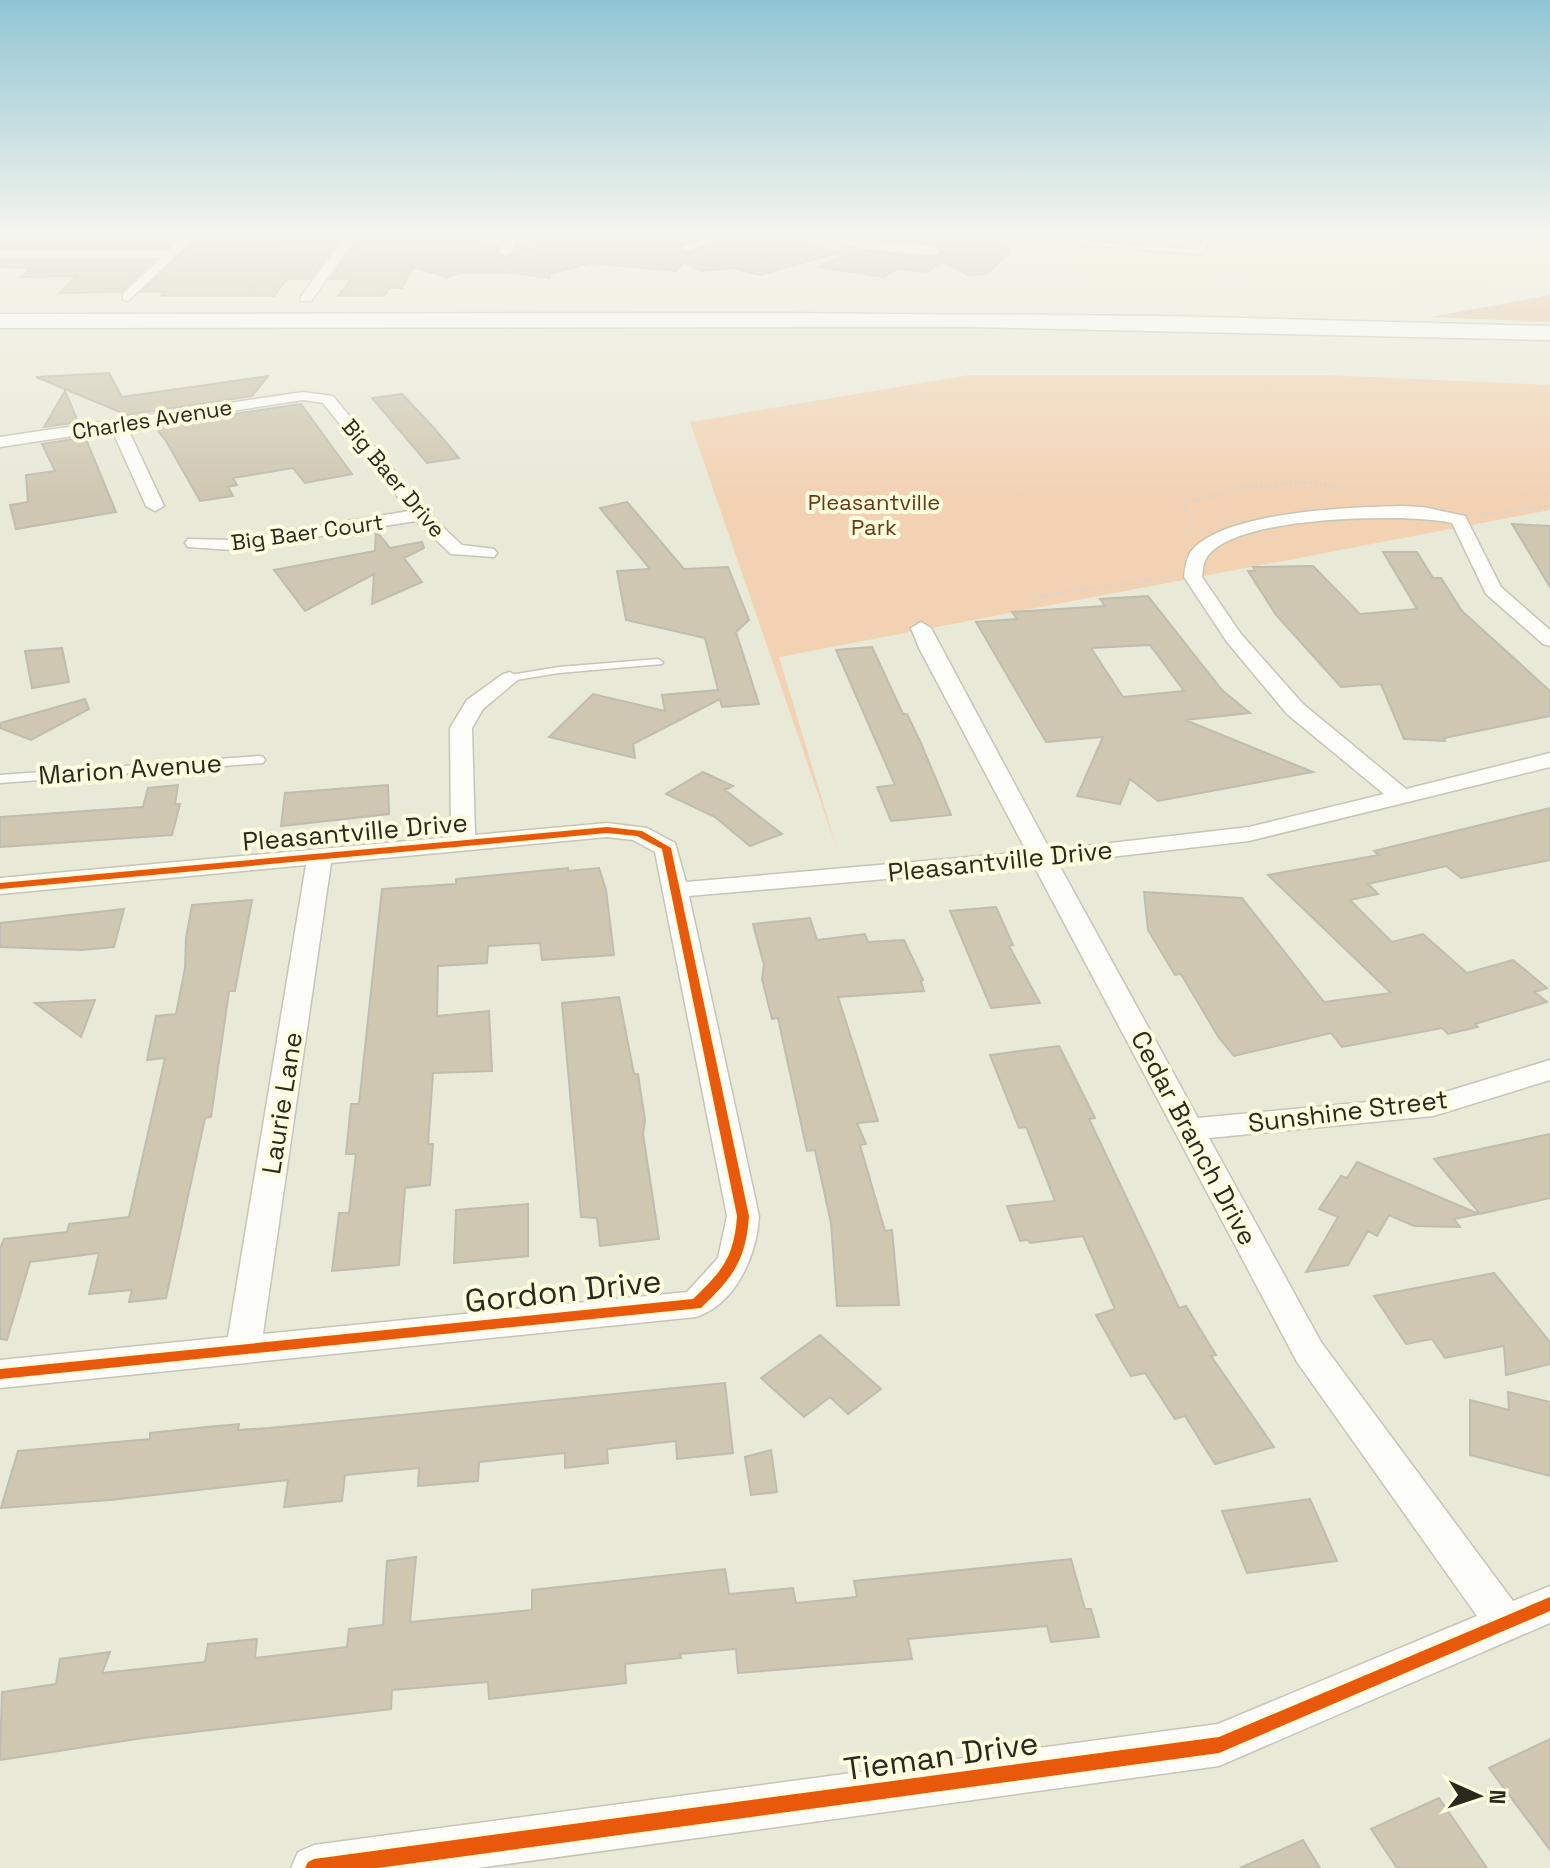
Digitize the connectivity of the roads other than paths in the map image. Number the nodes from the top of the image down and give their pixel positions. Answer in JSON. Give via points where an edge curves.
{"nodes":[{"id":1,"x":1150,"y":322,"type":"edge"},
{"id":2,"x":1550,"y":333,"type":"edge"},
{"id":3,"x":303,"y":396,"type":"joint"},
{"id":4,"x":118,"y":425,"type":"junction"},
{"id":5,"x":0,"y":442,"type":"edge"},
{"id":6,"x":155,"y":506,"type":"dead end"},
{"id":7,"x":419,"y":515,"type":"junction"},
{"id":8,"x":194,"y":543,"type":"dead end"},
{"id":9,"x":488,"y":553,"type":"dead end"},
{"id":10,"x":921,"y":628,"type":"dead end"},
{"id":11,"x":1550,"y":640,"type":"edge"},
{"id":12,"x":658,"y":662,"type":"dead end"},
{"id":13,"x":510,"y":678,"type":"joint"},
{"id":14,"x":259,"y":760,"type":"dead end"},
{"id":15,"x":1550,"y":760,"type":"edge"},
{"id":16,"x":0,"y":779,"type":"edge"},
{"id":17,"x":1402,"y":797,"type":"junction"},
{"id":18,"x":463,"y":844,"type":"junction"},
{"id":19,"x":320,"y":857,"type":"junction"},
{"id":20,"x":1040,"y":858,"type":"junction"},
{"id":21,"x":0,"y":886,"type":"edge"},
{"id":22,"x":676,"y":890,"type":"junction"},
{"id":23,"x":1550,"y":1070,"type":"edge"},
{"id":24,"x":1190,"y":1129,"type":"junction"},
{"id":25,"x":243,"y":1350,"type":"junction"},
{"id":26,"x":0,"y":1374,"type":"edge"},
{"id":27,"x":1550,"y":1604,"type":"edge"},
{"id":28,"x":1506,"y":1623,"type":"junction"},
{"id":29,"x":314,"y":1868,"type":"edge"}],
"edges":[{"from":1,"to":2,"type":"highway"},
{"from":3,"to":4,"type":"street","name":"Charles Avenue"},
{"from":3,"to":7,"type":"street","name":"Big Baer Drive","via":[[328,399]]},
{"from":4,"to":5,"type":"street","name":"Charles Avenue"},
{"from":4,"to":6,"type":"street"},
{"from":7,"to":8,"type":"street","name":"Big Baer Court","via":[[232,545]]},
{"from":7,"to":9,"type":"street","name":"Big Baer Drive","via":[[457,550]]},
{"from":10,"to":20,"type":"street","name":"Cedar Branch Drive"},
{"from":11,"to":17,"type":"street","via":[[1493,590],[1459,520],[1423,512],[1340,512],[1241,530],[1199,553],[1193,577],[1234,638],[1295,709]]},
{"from":12,"to":13,"type":"lane"},
{"from":13,"to":18,"type":"street","via":[[475,705],[461,728]]},
{"from":14,"to":16,"type":"lane","name":"Marion Avenue"},
{"from":15,"to":17,"type":"street","name":"Pleasantville Drive"},
{"from":17,"to":20,"type":"street","name":"Pleasantville Drive","via":[[1249,834]]},
{"from":18,"to":19,"type":"street","name":"Pleasantville Drive"},
{"from":18,"to":22,"type":"street","name":"Pleasantville Drive","via":[[607,830],[639,833],[666,848]]},
{"from":19,"to":21,"type":"street","name":"Pleasantville Drive"},
{"from":19,"to":25,"type":"street","name":"Laurie Lane"},
{"from":20,"to":22,"type":"street","name":"Pleasantville Drive"},
{"from":20,"to":24,"type":"street","name":"Cedar Branch Drive"},
{"from":22,"to":25,"type":"street","name":"Gordon Drive","via":[[743,1212],[742,1242],[725,1277],[696,1304]]},
{"from":23,"to":24,"type":"street","name":"Sunshine Street","via":[[1433,1106]]},
{"from":24,"to":28,"type":"street","name":"Cedar Branch Drive","via":[[1309,1352]]},
{"from":25,"to":26,"type":"street","name":"Gordon Drive"},
{"from":27,"to":28,"type":"street","name":"Tieman Drive"},
{"from":28,"to":29,"type":"street","name":"Tieman Drive","via":[[1219,1745]]}]}
